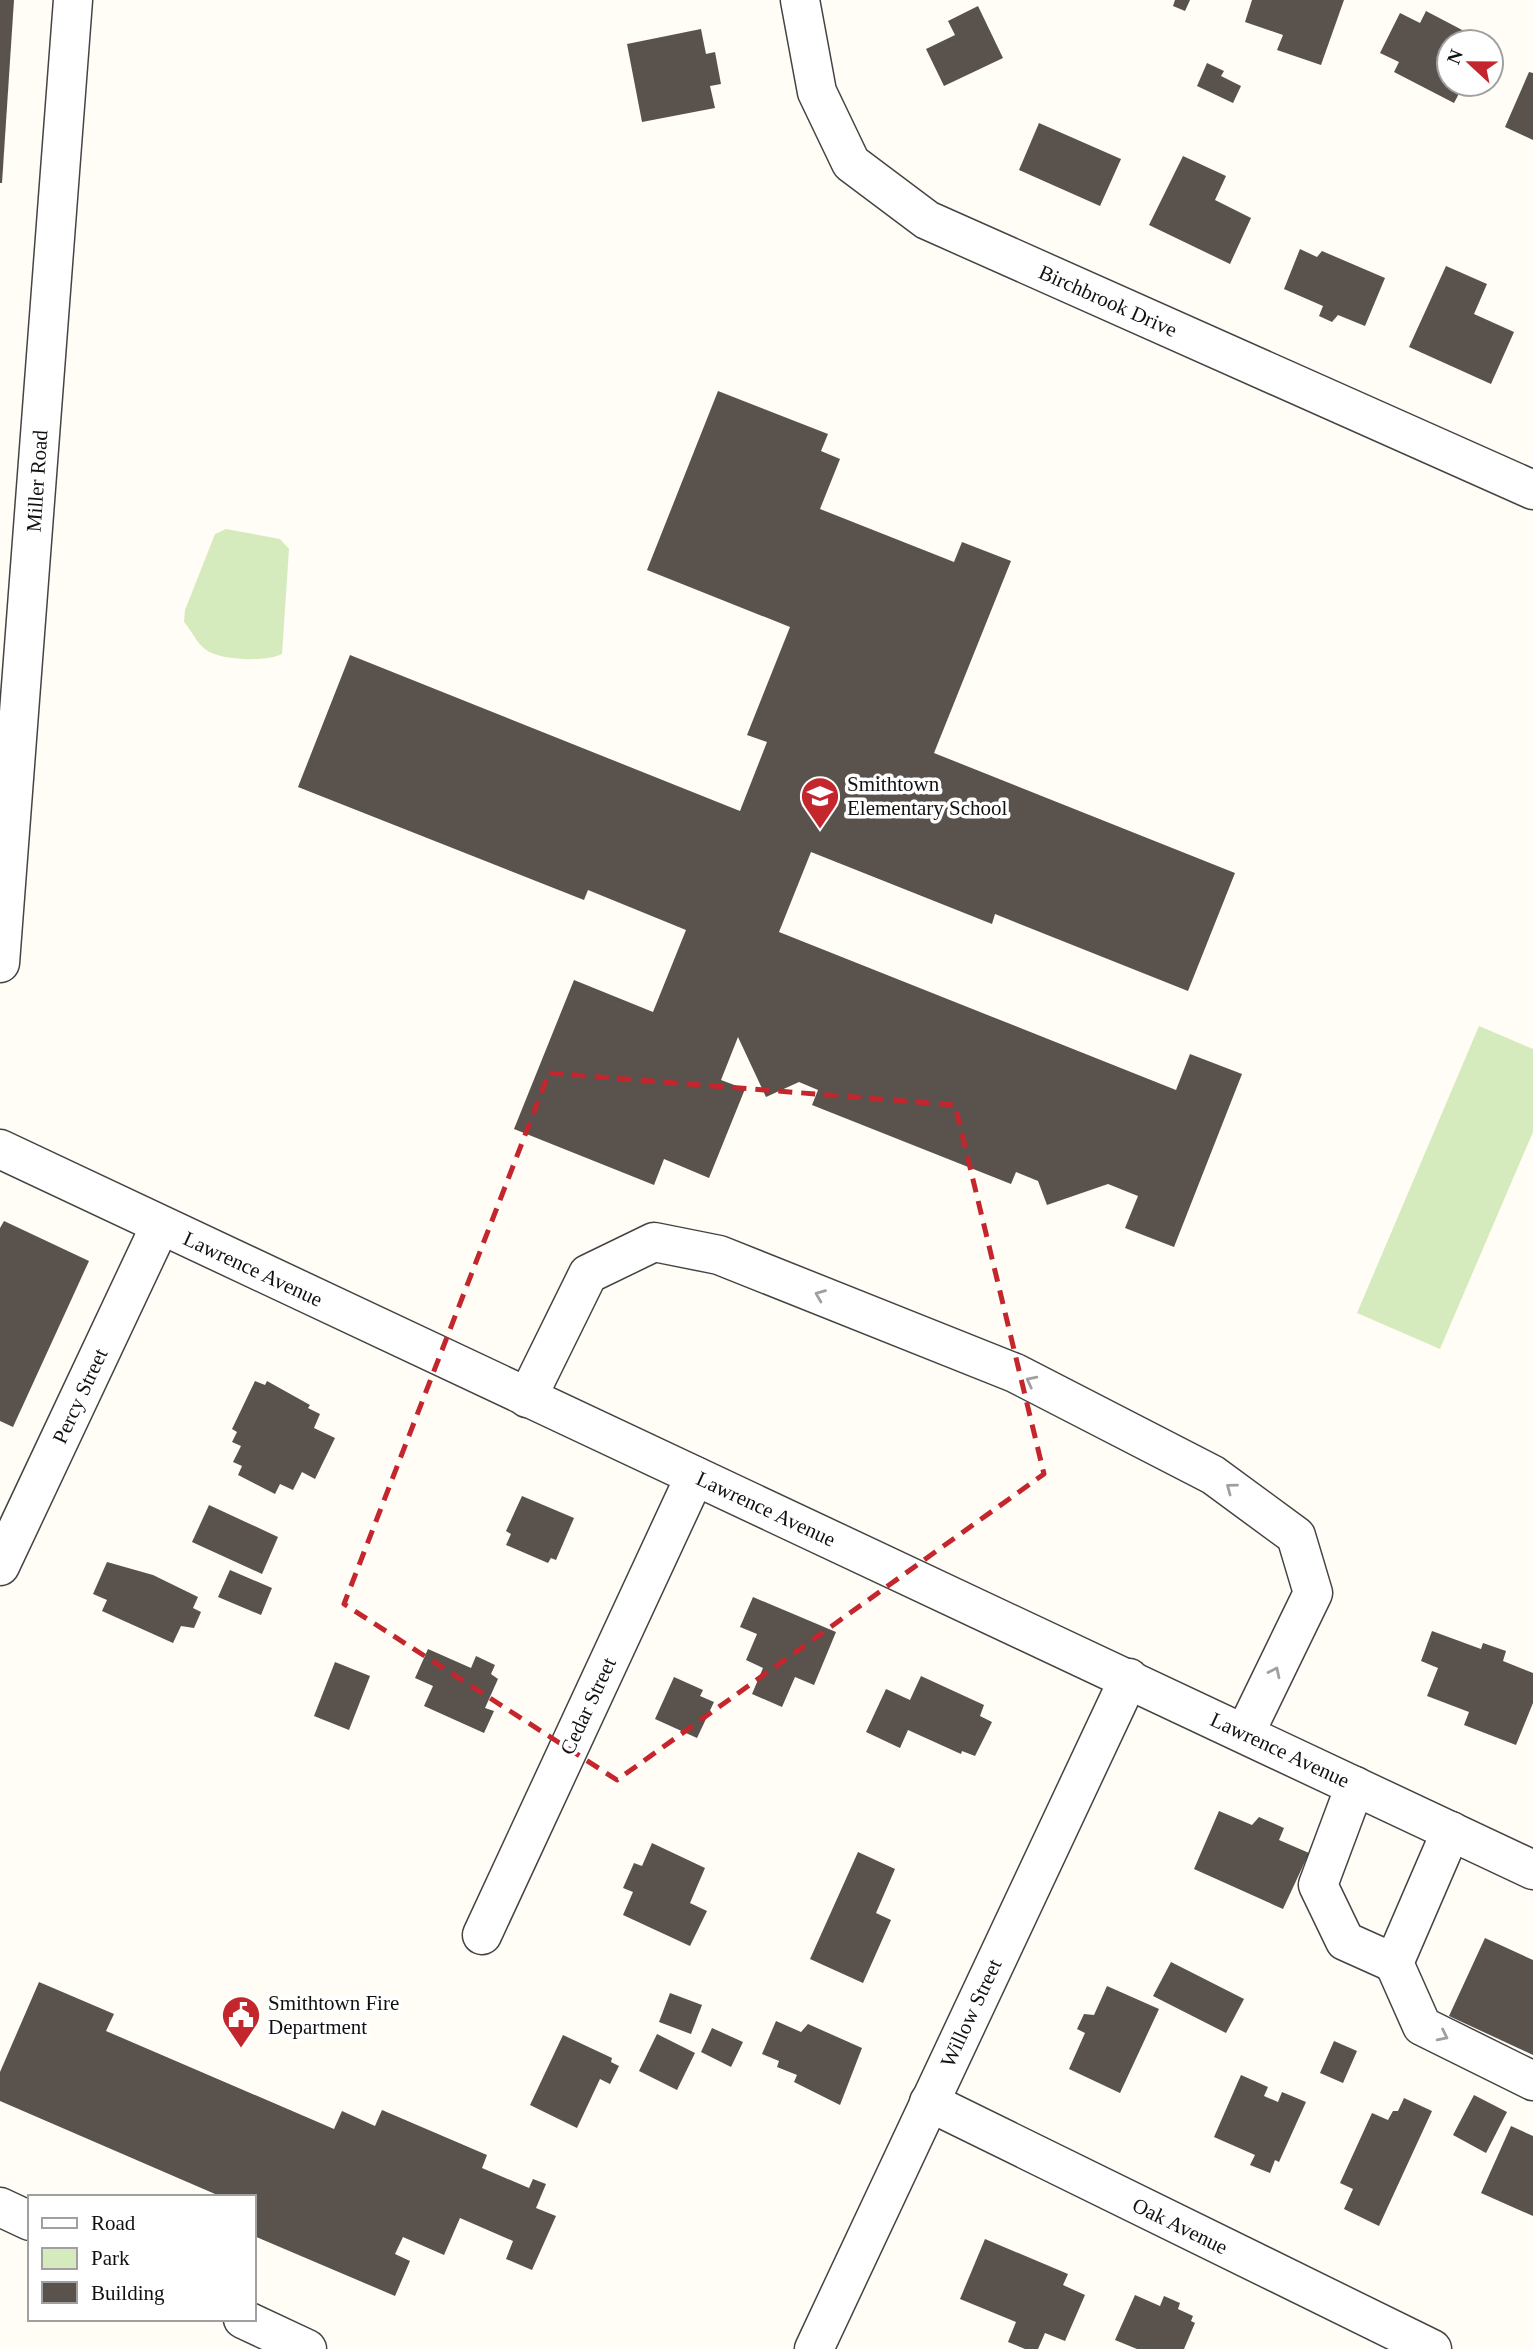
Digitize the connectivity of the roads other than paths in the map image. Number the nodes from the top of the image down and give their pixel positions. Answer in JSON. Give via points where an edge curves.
{"nodes":[{"id":1,"x":74,"y":0,"type":"edge"},
{"id":2,"x":800,"y":0,"type":"edge"},
{"id":3,"x":1533,"y":490,"type":"edge"},
{"id":4,"x":0,"y":963,"type":"edge"},
{"id":5,"x":0,"y":1149,"type":"edge"},
{"id":6,"x":160,"y":1226,"type":"junction"},
{"id":7,"x":527,"y":1398,"type":"junction"},
{"id":8,"x":695,"y":1476,"type":"junction"},
{"id":9,"x":0,"y":1566,"type":"edge"},
{"id":10,"x":1129,"y":1678,"type":"junction"},
{"id":11,"x":1245,"y":1733,"type":"junction"},
{"id":12,"x":1355,"y":1786,"type":"junction"},
{"id":13,"x":1451,"y":1831,"type":"junction"},
{"id":14,"x":1533,"y":1870,"type":"edge"},
{"id":15,"x":482,"y":1935,"type":"dead end"},
{"id":16,"x":1394,"y":1963,"type":"junction"},
{"id":17,"x":1533,"y":2081,"type":"edge"},
{"id":18,"x":929,"y":2102,"type":"junction"},
{"id":19,"x":0,"y":2207,"type":"edge"},
{"id":20,"x":28,"y":2220,"type":"edge"},
{"id":21,"x":247,"y":2321,"type":"edge"},
{"id":22,"x":307,"y":2349,"type":"edge"},
{"id":23,"x":814,"y":2349,"type":"edge"},
{"id":24,"x":1432,"y":2349,"type":"edge"}],
"edges":[{"from":1,"to":4,"type":"street","name":"Miller Road"},
{"from":2,"to":3,"type":"street","name":"Birchbrook Drive","via":[[817,92],[851,163],[927,220]]},
{"from":5,"to":6,"type":"street","name":"Lawrence Avenue"},
{"from":6,"to":7,"type":"street","name":"Lawrence Avenue"},
{"from":6,"to":9,"type":"street","name":"Percy Street"},
{"from":7,"to":8,"type":"street","name":"Lawrence Avenue"},
{"from":11,"to":7,"type":"street","one_way":true,"via":[[1313,1593],[1296,1536],[1213,1475],[1015,1373],[719,1255],[654,1242],[588,1273]]},
{"from":8,"to":10,"type":"street","name":"Lawrence Avenue"},
{"from":8,"to":15,"type":"street","name":"Cedar Street"},
{"from":10,"to":11,"type":"street","name":"Lawrence Avenue"},
{"from":10,"to":18,"type":"street","name":"Willow Street"},
{"from":11,"to":12,"type":"street","name":"Lawrence Avenue"},
{"from":12,"to":13,"type":"street","name":"Lawrence Avenue"},
{"from":12,"to":16,"type":"street","via":[[1318,1885],[1345,1941]]},
{"from":13,"to":14,"type":"street","name":"Lawrence Avenue"},
{"from":13,"to":16,"type":"street"},
{"from":16,"to":17,"type":"street","one_way":true,"via":[[1422,2026]]},
{"from":18,"to":23,"type":"street","name":"Willow Street"},
{"from":18,"to":24,"type":"street","name":"Oak Avenue"},
{"from":19,"to":20,"type":"street"},
{"from":21,"to":22,"type":"street"}]}
